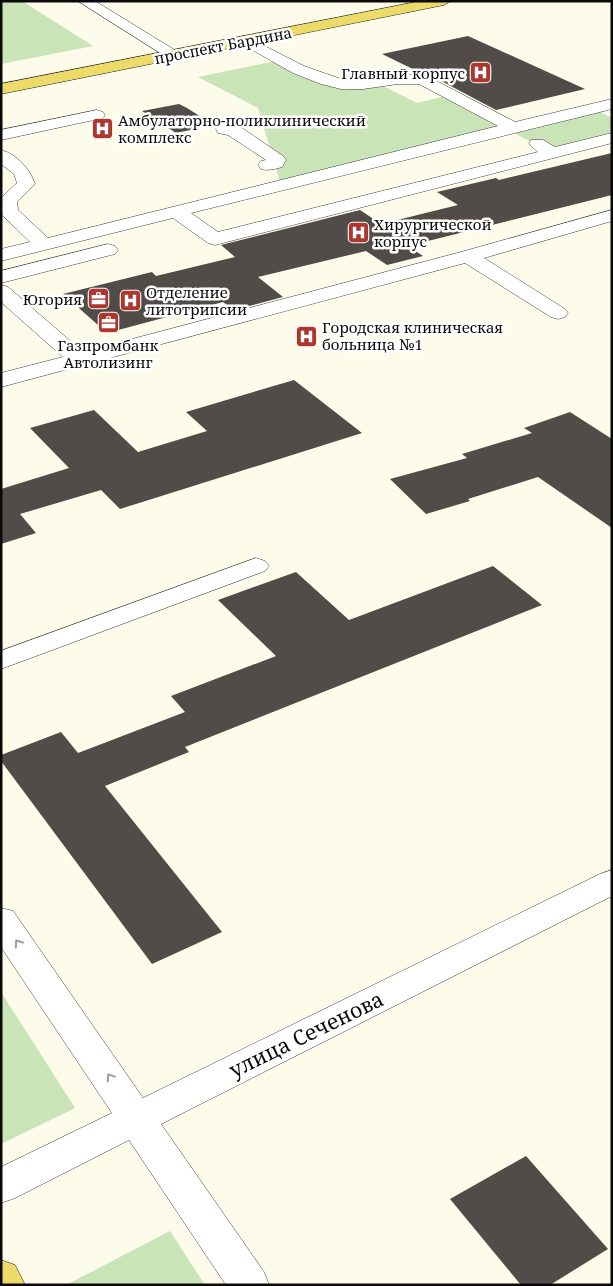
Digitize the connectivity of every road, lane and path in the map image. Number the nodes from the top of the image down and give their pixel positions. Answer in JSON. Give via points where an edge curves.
{"nodes":[{"id":1,"x":85,"y":1,"type":"edge"},
{"id":2,"x":444,"y":1,"type":"edge"},
{"id":3,"x":245,"y":40,"type":"junction"},
{"id":4,"x":173,"y":55,"type":"junction"},
{"id":5,"x":1,"y":89,"type":"edge"},
{"id":6,"x":612,"y":104,"type":"edge"},
{"id":7,"x":592,"y":108,"type":"junction"},
{"id":8,"x":97,"y":115,"type":"dead end"},
{"id":9,"x":612,"y":118,"type":"edge"},
{"id":10,"x":510,"y":128,"type":"junction"},
{"id":11,"x":224,"y":129,"type":"dead end"},
{"id":12,"x":1,"y":135,"type":"edge"},
{"id":13,"x":612,"y":137,"type":"edge"},
{"id":14,"x":553,"y":153,"type":"junction"},
{"id":15,"x":1,"y":155,"type":"edge"},
{"id":16,"x":399,"y":156,"type":"junction"},
{"id":17,"x":443,"y":181,"type":"junction"},
{"id":18,"x":295,"y":192,"type":"junction"},
{"id":19,"x":177,"y":212,"type":"junction"},
{"id":20,"x":322,"y":212,"type":"junction"},
{"id":21,"x":612,"y":216,"type":"edge"},
{"id":22,"x":45,"y":245,"type":"junction"},
{"id":23,"x":108,"y":250,"type":"dead end"},
{"id":24,"x":1,"y":255,"type":"edge"},
{"id":25,"x":468,"y":256,"type":"junction"},
{"id":26,"x":1,"y":277,"type":"edge"},
{"id":27,"x":1,"y":291,"type":"edge"},
{"id":28,"x":558,"y":312,"type":"dead end"},
{"id":29,"x":78,"y":359,"type":"junction"},
{"id":30,"x":1,"y":380,"type":"edge"},
{"id":31,"x":256,"y":566,"type":"dead end"},
{"id":32,"x":1,"y":661,"type":"edge"},
{"id":33,"x":612,"y":882,"type":"edge"},
{"id":34,"x":1,"y":920,"type":"edge"},
{"id":35,"x":137,"y":1118,"type":"junction"},
{"id":36,"x":1,"y":1186,"type":"edge"},
{"id":37,"x":1,"y":1278,"type":"edge"},
{"id":38,"x":5,"y":1285,"type":"edge"},
{"id":39,"x":249,"y":1285,"type":"edge"}],
"edges":[{"from":1,"to":4,"type":"street"},
{"from":2,"to":3,"type":"main road","name":"проспект Бардина"},
{"from":3,"to":4,"type":"main road","name":"проспект Бардина"},
{"from":3,"to":10,"type":"street","via":[[340,85],[409,78],[423,80]]},
{"from":4,"to":5,"type":"main road","name":"проспект Бардина"},
{"from":6,"to":7,"type":"street"},
{"from":7,"to":9,"type":"street"},
{"from":7,"to":10,"type":"street"},
{"from":8,"to":12,"type":"street"},
{"from":10,"to":14,"type":"street"},
{"from":10,"to":16,"type":"street"},
{"from":11,"to":18,"type":"street","via":[[233,130],[275,158],[276,162],[266,165]]},
{"from":13,"to":14,"type":"street"},
{"from":14,"to":17,"type":"street"},
{"from":15,"to":22,"type":"street","via":[[22,172],[26,184],[8,201],[9,212]]},
{"from":16,"to":17,"type":"street"},
{"from":16,"to":18,"type":"street"},
{"from":17,"to":20,"type":"street"},
{"from":18,"to":19,"type":"street"},
{"from":18,"to":20,"type":"street"},
{"from":19,"to":20,"type":"street","via":[[215,239]]},
{"from":19,"to":22,"type":"street"},
{"from":21,"to":25,"type":"street"},
{"from":22,"to":24,"type":"street"},
{"from":23,"to":26,"type":"street"},
{"from":25,"to":28,"type":"street"},
{"from":25,"to":29,"type":"street"},
{"from":27,"to":29,"type":"street"},
{"from":29,"to":30,"type":"street"},
{"from":31,"to":32,"type":"street"},
{"from":33,"to":35,"type":"street","name":"улица Сеченова"},
{"from":35,"to":34,"type":"street","one_way":true},
{"from":35,"to":36,"type":"street","name":"улица Сеченова"},
{"from":35,"to":39,"type":"street"},
{"from":37,"to":38,"type":"main road"}]}
